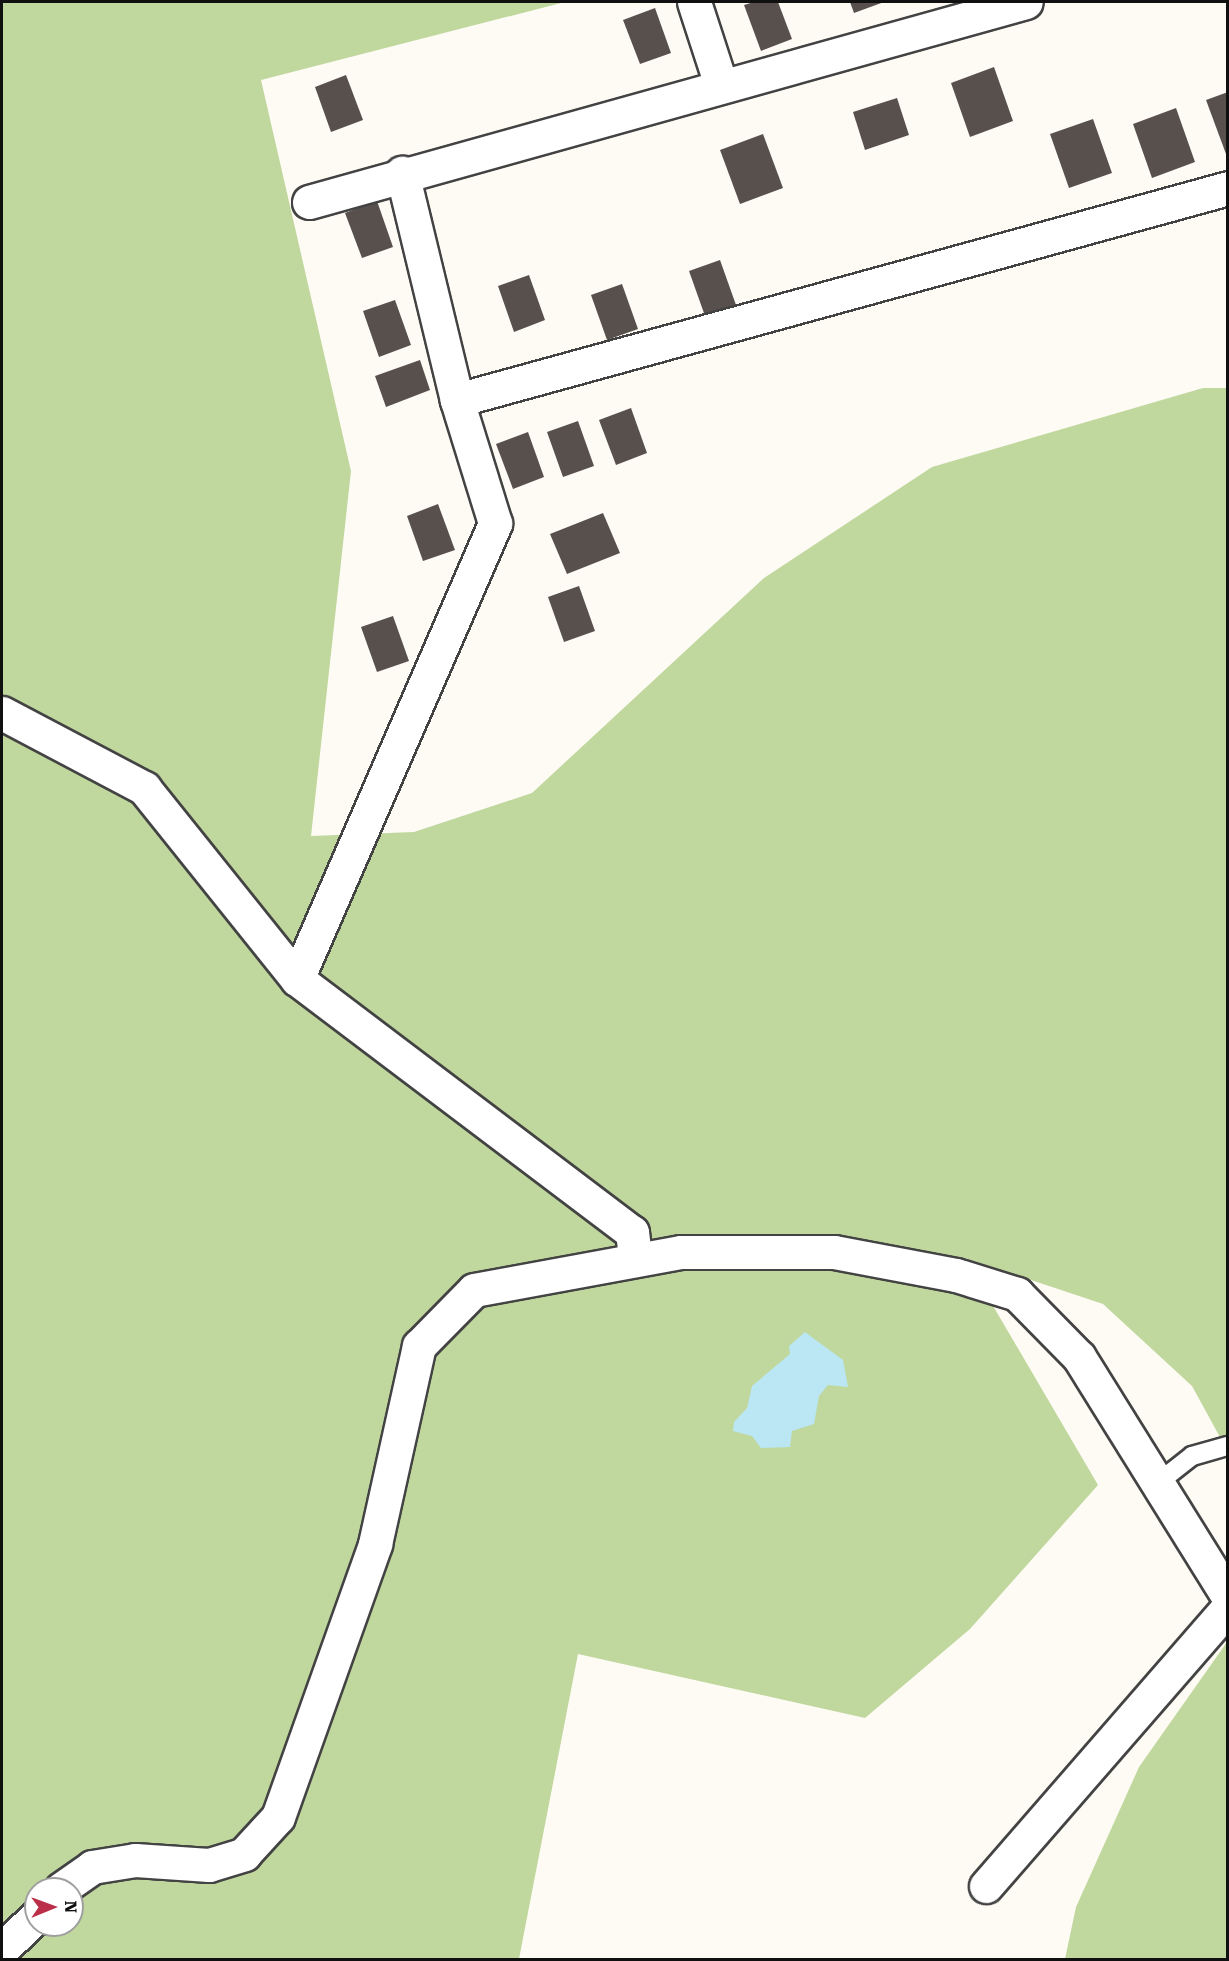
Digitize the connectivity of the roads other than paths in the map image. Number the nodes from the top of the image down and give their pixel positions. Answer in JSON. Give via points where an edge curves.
{"nodes":[{"id":1,"x":694,"y":2,"type":"edge"},
{"id":2,"x":1026,"y":2,"type":"edge"},
{"id":3,"x":721,"y":85,"type":"junction"},
{"id":4,"x":402,"y":173,"type":"junction"},
{"id":5,"x":1227,"y":188,"type":"edge"},
{"id":6,"x":309,"y":202,"type":"dead end"},
{"id":7,"x":457,"y":400,"type":"junction"},
{"id":8,"x":2,"y":713,"type":"edge"},
{"id":9,"x":297,"y":979,"type":"junction"},
{"id":10,"x":635,"y":1257,"type":"junction"},
{"id":11,"x":1227,"y":1446,"type":"edge"},
{"id":12,"x":1159,"y":1482,"type":"junction"},
{"id":13,"x":1227,"y":1596,"type":"edge"},
{"id":14,"x":1227,"y":1608,"type":"edge"},
{"id":15,"x":78,"y":1877,"type":"edge"},
{"id":16,"x":986,"y":1886,"type":"dead end"},
{"id":17,"x":24,"y":1928,"type":"edge"},
{"id":18,"x":2,"y":1949,"type":"edge"}],
"edges":[{"from":1,"to":3,"type":"street"},
{"from":2,"to":3,"type":"street"},
{"from":3,"to":4,"type":"street"},
{"from":4,"to":6,"type":"street"},
{"from":4,"to":7,"type":"street"},
{"from":5,"to":7,"type":"street"},
{"from":7,"to":9,"type":"street","via":[[495,523]]},
{"from":8,"to":9,"type":"street","via":[[144,788]]},
{"from":9,"to":10,"type":"street","via":[[632,1232]]},
{"from":10,"to":12,"type":"street","via":[[681,1252],[834,1252],[956,1275],[1017,1294],[1079,1357]]},
{"from":10,"to":15,"type":"street","via":[[474,1290],[418,1346],[375,1544],[278,1817],[244,1854],[209,1865],[135,1860],[92,1867]]},
{"from":11,"to":12,"type":"lane","via":[[1192,1456]]},
{"from":12,"to":13,"type":"street"},
{"from":14,"to":16,"type":"street"},
{"from":17,"to":18,"type":"street"}]}
